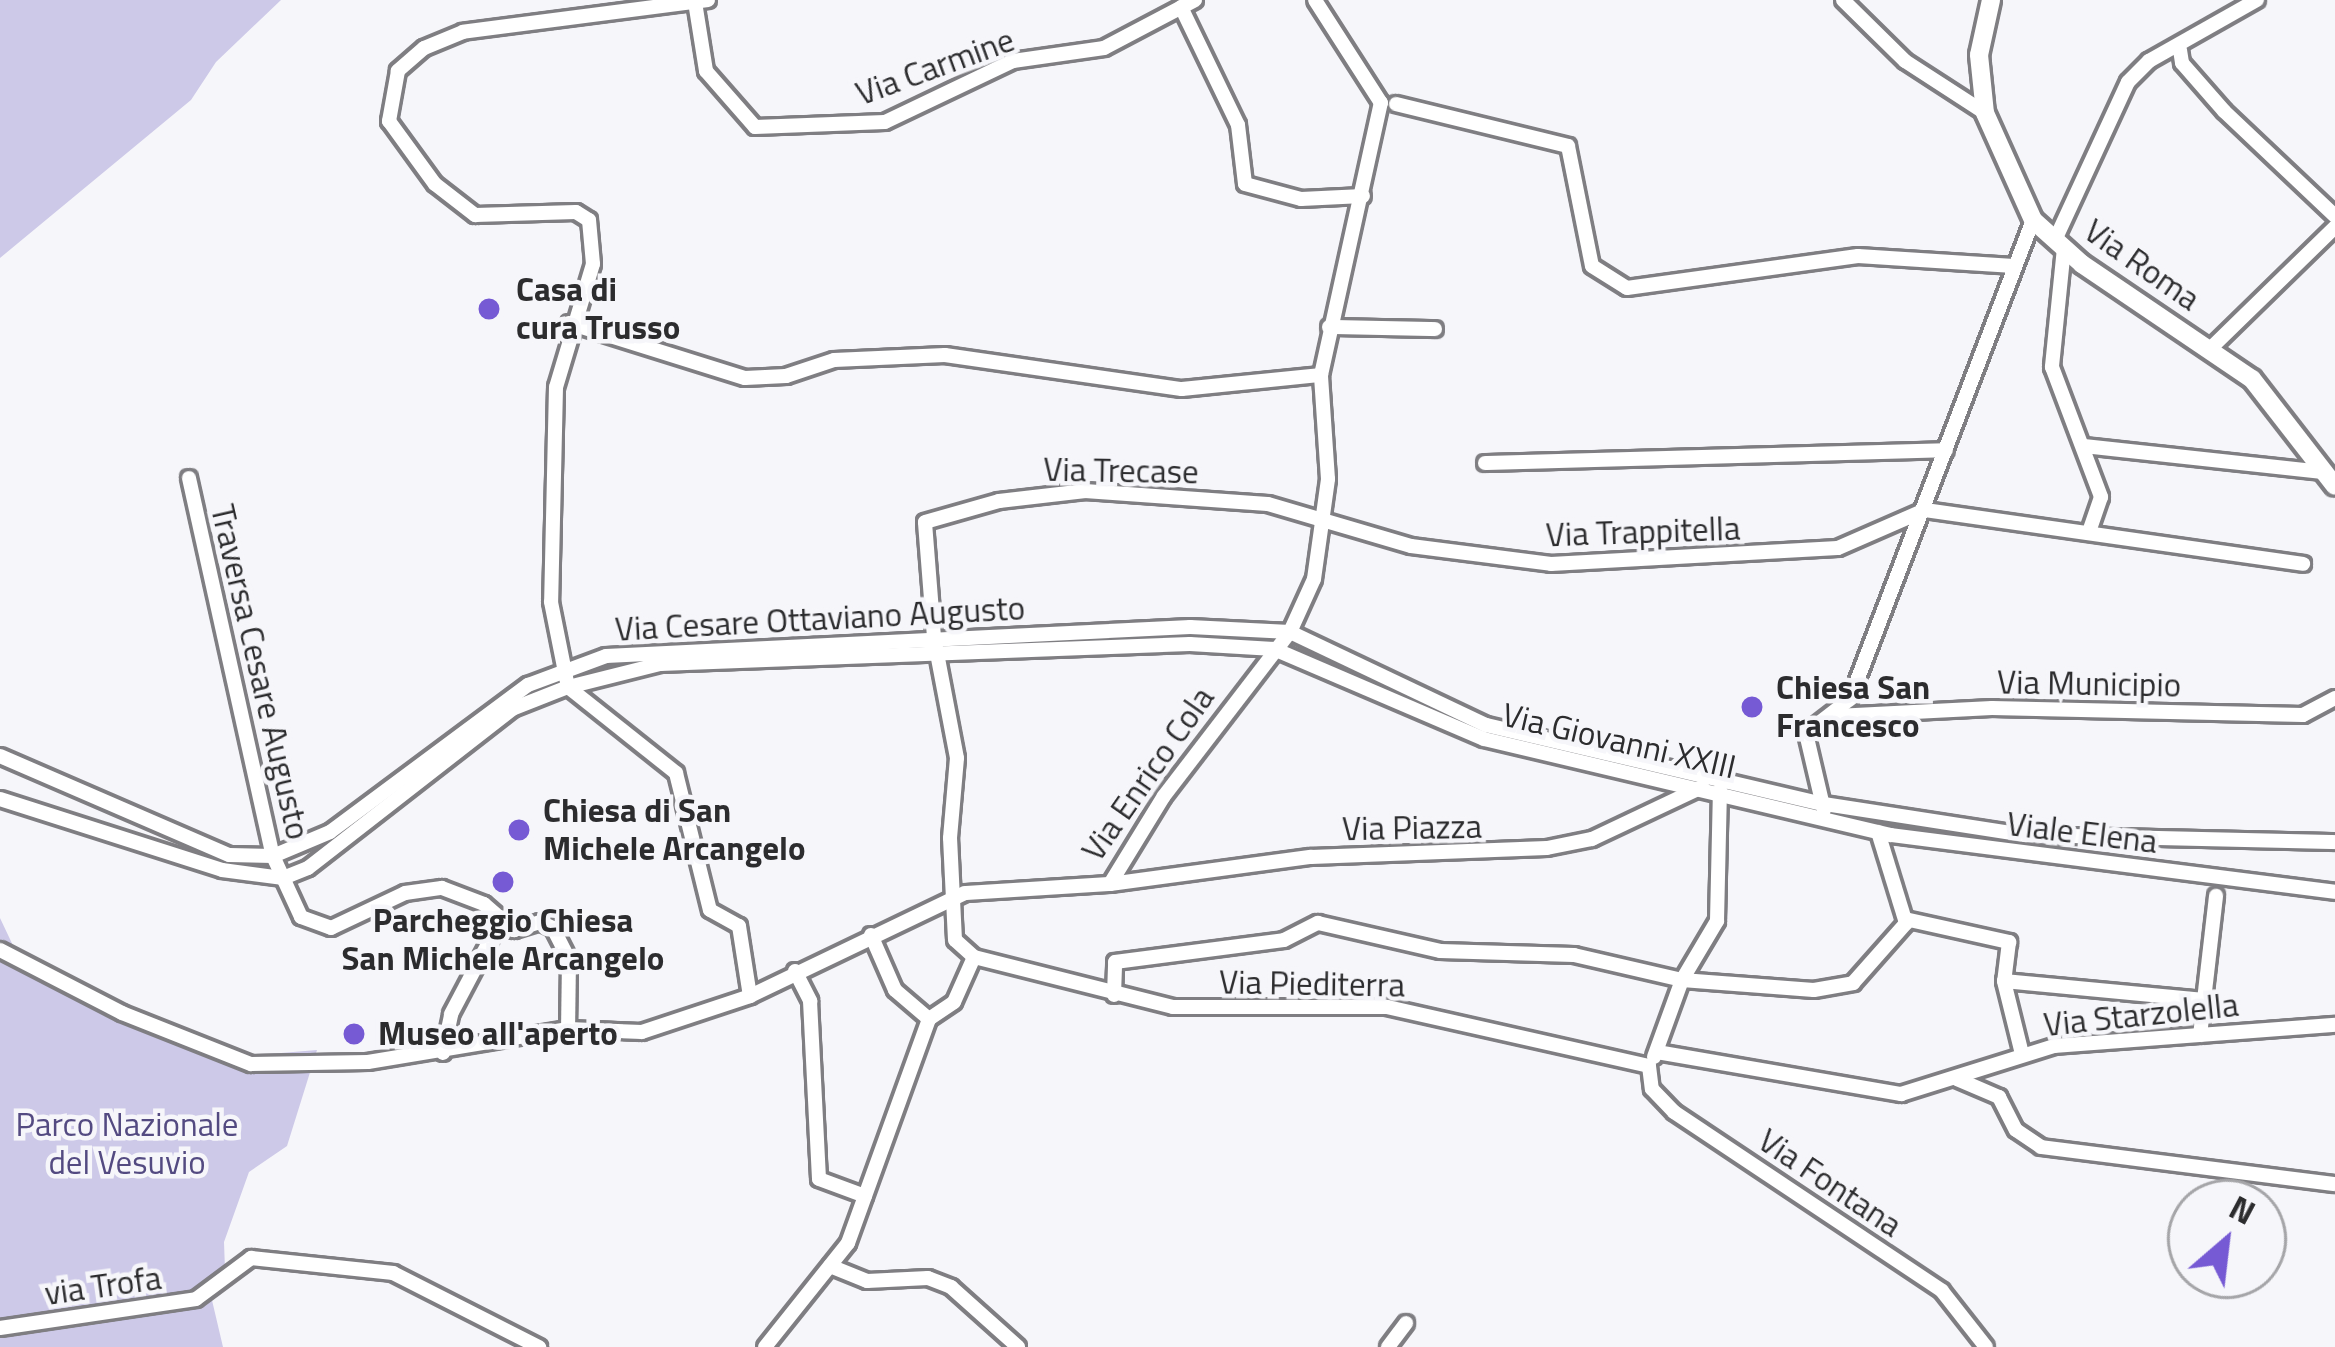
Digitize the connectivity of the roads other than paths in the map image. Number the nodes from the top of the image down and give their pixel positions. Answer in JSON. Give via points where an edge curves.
{"nodes":[{"id":1,"x":1315,"y":0,"type":"edge"},
{"id":2,"x":1843,"y":0,"type":"edge"},
{"id":3,"x":1991,"y":0,"type":"edge"},
{"id":4,"x":2257,"y":0,"type":"edge"},
{"id":5,"x":701,"y":1,"type":"edge"},
{"id":6,"x":1188,"y":3,"type":"edge"},
{"id":7,"x":2180,"y":50,"type":"junction"},
{"id":8,"x":1396,"y":104,"type":"dead end"},
{"id":9,"x":1985,"y":112,"type":"junction"},
{"id":10,"x":1363,"y":196,"type":"junction"},
{"id":11,"x":2335,"y":216,"type":"edge"},
{"id":12,"x":2033,"y":220,"type":"junction"},
{"id":13,"x":2335,"y":227,"type":"edge"},
{"id":14,"x":2059,"y":244,"type":"junction"},
{"id":15,"x":2014,"y":266,"type":"junction"},
{"id":16,"x":569,"y":323,"type":"junction"},
{"id":17,"x":1329,"y":327,"type":"junction"},
{"id":18,"x":1435,"y":328,"type":"dead end"},
{"id":19,"x":2211,"y":348,"type":"junction"},
{"id":20,"x":1321,"y":374,"type":"junction"},
{"id":21,"x":2084,"y":446,"type":"junction"},
{"id":22,"x":1946,"y":450,"type":"junction"},
{"id":23,"x":1485,"y":463,"type":"dead end"},
{"id":24,"x":189,"y":478,"type":"dead end"},
{"id":25,"x":2333,"y":478,"type":"edge"},
{"id":26,"x":1924,"y":510,"type":"junction"},
{"id":27,"x":1325,"y":515,"type":"junction"},
{"id":28,"x":1360,"y":527,"type":"joint"},
{"id":29,"x":2089,"y":532,"type":"junction"},
{"id":30,"x":2303,"y":564,"type":"dead end"},
{"id":31,"x":1290,"y":632,"type":"junction"},
{"id":32,"x":934,"y":637,"type":"junction"},
{"id":33,"x":1274,"y":649,"type":"junction"},
{"id":34,"x":942,"y":659,"type":"junction"},
{"id":35,"x":564,"y":667,"type":"junction"},
{"id":36,"x":568,"y":687,"type":"junction"},
{"id":37,"x":2335,"y":698,"type":"edge"},
{"id":38,"x":1836,"y":716,"type":"junction"},
{"id":39,"x":0,"y":756,"type":"edge"},
{"id":40,"x":1703,"y":786,"type":"junction"},
{"id":41,"x":1720,"y":790,"type":"junction"},
{"id":42,"x":0,"y":799,"type":"edge"},
{"id":43,"x":1824,"y":812,"type":"junction"},
{"id":44,"x":1878,"y":832,"type":"junction"},
{"id":45,"x":2335,"y":842,"type":"edge"},
{"id":46,"x":273,"y":856,"type":"junction"},
{"id":47,"x":283,"y":878,"type":"junction"},
{"id":48,"x":1110,"y":884,"type":"junction"},
{"id":49,"x":2335,"y":892,"type":"edge"},
{"id":50,"x":2216,"y":896,"type":"dead end"},
{"id":51,"x":951,"y":898,"type":"junction"},
{"id":52,"x":1905,"y":919,"type":"junction"},
{"id":53,"x":500,"y":923,"type":"junction"},
{"id":54,"x":871,"y":935,"type":"junction"},
{"id":55,"x":0,"y":950,"type":"edge"},
{"id":56,"x":974,"y":957,"type":"junction"},
{"id":57,"x":795,"y":971,"type":"junction"},
{"id":58,"x":1682,"y":980,"type":"junction"},
{"id":59,"x":2004,"y":981,"type":"junction"},
{"id":60,"x":1114,"y":995,"type":"junction"},
{"id":61,"x":750,"y":996,"type":"junction"},
{"id":62,"x":2204,"y":1000,"type":"junction"},
{"id":63,"x":929,"y":1018,"type":"junction"},
{"id":64,"x":2335,"y":1025,"type":"edge"},
{"id":65,"x":568,"y":1029,"type":"junction"},
{"id":66,"x":2200,"y":1035,"type":"junction"},
{"id":67,"x":443,"y":1053,"type":"junction"},
{"id":68,"x":2022,"y":1054,"type":"junction"},
{"id":69,"x":1653,"y":1059,"type":"junction"},
{"id":70,"x":1957,"y":1079,"type":"junction"},
{"id":71,"x":2335,"y":1184,"type":"edge"},
{"id":72,"x":865,"y":1196,"type":"junction"},
{"id":73,"x":830,"y":1266,"type":"junction"},
{"id":74,"x":1406,"y":1323,"type":"dead end"},
{"id":75,"x":0,"y":1328,"type":"edge"},
{"id":76,"x":538,"y":1347,"type":"edge"},
{"id":77,"x":765,"y":1347,"type":"edge"},
{"id":78,"x":1018,"y":1347,"type":"edge"},
{"id":79,"x":1388,"y":1347,"type":"edge"},
{"id":80,"x":1985,"y":1347,"type":"edge"}],
"edges":[{"from":1,"to":10,"type":"street","name":"Via Enrico Cola","via":[[1381,103]]},
{"from":2,"to":9,"type":"street","via":[[1905,61]]},
{"from":3,"to":9,"type":"main road","name":"Via Roma","via":[[1979,55]]},
{"from":4,"to":7,"type":"street"},
{"from":5,"to":6,"type":"street","name":"Via Carmine","via":[[706,70],[754,128],[885,122],[990,69],[1104,48]]},
{"from":5,"to":16,"type":"street","via":[[463,32],[424,48],[398,71],[388,122],[454,203],[505,220],[564,212],[589,220],[593,264]]},
{"from":6,"to":10,"type":"street","via":[[1238,125],[1245,184],[1301,199]]},
{"from":7,"to":11,"type":"street","via":[[2224,112]]},
{"from":7,"to":14,"type":"street","via":[[2149,62],[2128,82]]},
{"from":8,"to":15,"type":"street","via":[[1568,146],[1592,266],[1628,288],[1858,256]]},
{"from":9,"to":12,"type":"main road","name":"Via Roma"},
{"from":10,"to":17,"type":"street","name":"Via Enrico Cola"},
{"from":12,"to":14,"type":"main road","name":"Via Roma"},
{"from":12,"to":15,"type":"street"},
{"from":13,"to":19,"type":"street"},
{"from":14,"to":19,"type":"main road","name":"Via Roma"},
{"from":14,"to":21,"type":"street","via":[[2052,367]]},
{"from":15,"to":22,"type":"street"},
{"from":16,"to":20,"type":"street","via":[[745,378],[786,376],[834,360],[945,355],[1182,389]]},
{"from":16,"to":35,"type":"street","via":[[556,387],[551,563]]},
{"from":17,"to":18,"type":"street"},
{"from":17,"to":20,"type":"street","name":"Via Enrico Cola"},
{"from":19,"to":25,"type":"main road","name":"Via Roma","via":[[2252,379]]},
{"from":20,"to":27,"type":"street","name":"Via Enrico Cola"},
{"from":21,"to":25,"type":"street"},
{"from":21,"to":29,"type":"street","via":[[2101,497]]},
{"from":22,"to":23,"type":"street"},
{"from":22,"to":26,"type":"street"},
{"from":24,"to":46,"type":"street","name":"Traversa Cesare Augusto"},
{"from":26,"to":28,"type":"street","name":"Via Trappitella","via":[[1838,548],[1551,564],[1411,546]]},
{"from":26,"to":29,"type":"street"},
{"from":26,"to":38,"type":"street","via":[[1850,699]]},
{"from":27,"to":28,"type":"street","name":"Via Trecase"},
{"from":27,"to":31,"type":"street","name":"Via Enrico Cola","via":[[1314,579]]},
{"from":27,"to":32,"type":"street","name":"Via Trecase","via":[[1085,491],[943,516],[925,522]]},
{"from":29,"to":30,"type":"street"},
{"from":31,"to":32,"type":"street","name":"Via Cesare Ottaviano Augusto","via":[[1190,627]]},
{"from":31,"to":33,"type":"street","name":"Via Enrico Cola"},
{"from":31,"to":43,"type":"street","name":"Via Giovanni XXIII","via":[[1486,725]]},
{"from":32,"to":34,"type":"street"},
{"from":32,"to":35,"type":"street","name":"Via Cesare Ottaviano Augusto","via":[[655,647]]},
{"from":33,"to":34,"type":"street","name":"Via Cesare Ottaviano Augusto","via":[[1190,644]]},
{"from":33,"to":40,"type":"street","name":"Via Giovanni XXIII","via":[[1484,740]]},
{"from":33,"to":48,"type":"street","name":"Via Enrico Cola"},
{"from":34,"to":36,"type":"street","name":"Via Cesare Ottaviano Augusto","via":[[660,664]]},
{"from":34,"to":51,"type":"street","via":[[957,758]]},
{"from":35,"to":36,"type":"street"},
{"from":35,"to":46,"type":"street","name":"Via Cesare Ottaviano Augusto","via":[[506,698],[330,832]]},
{"from":36,"to":47,"type":"street","name":"Via Cesare Ottaviano Augusto","via":[[512,710],[308,868]]},
{"from":36,"to":61,"type":"street","via":[[676,773],[710,910],[739,926]]},
{"from":37,"to":38,"type":"street","name":"Via Municipio","via":[[2303,715],[1993,708]]},
{"from":38,"to":43,"type":"street","via":[[1806,733]]},
{"from":39,"to":46,"type":"street","name":"Via Cesare Ottaviano Augusto","via":[[229,855]]},
{"from":40,"to":41,"type":"street","name":"Via Giovanni XXIII"},
{"from":40,"to":48,"type":"street","name":"Via Piazza","via":[[1592,839],[1546,848],[1311,857]]},
{"from":41,"to":43,"type":"street","name":"Via Giovanni XXIII"},
{"from":41,"to":58,"type":"street","via":[[1717,921]]},
{"from":42,"to":47,"type":"street","via":[[221,870]]},
{"from":43,"to":44,"type":"street","name":"Viale Elena"},
{"from":43,"to":45,"type":"street","name":"Viale Elena","via":[[2025,835]]},
{"from":44,"to":49,"type":"street","name":"Viale Elena"},
{"from":44,"to":52,"type":"street"},
{"from":46,"to":47,"type":"street","name":"Traversa Cesare Augusto"},
{"from":47,"to":53,"type":"street","name":"Traversa Cesare Augusto","via":[[313,926],[348,924],[429,888],[464,894]]},
{"from":48,"to":51,"type":"street","name":"Via Enrico Cola"},
{"from":50,"to":62,"type":"street"},
{"from":51,"to":54,"type":"street","name":"Via Enrico Cola"},
{"from":51,"to":56,"type":"street","via":[[955,940]]},
{"from":52,"to":58,"type":"street","via":[[1852,983],[1814,990]]},
{"from":52,"to":59,"type":"street","via":[[2009,942]]},
{"from":53,"to":65,"type":"street","via":[[514,930],[540,922],[562,940]]},
{"from":53,"to":67,"type":"street","via":[[451,1014]]},
{"from":54,"to":57,"type":"street","name":"Via Enrico Cola"},
{"from":54,"to":63,"type":"street","via":[[895,990]]},
{"from":55,"to":67,"type":"street","name":"Via Enrico Cola","via":[[122,1013],[250,1064]]},
{"from":56,"to":60,"type":"street","name":"Via Piediterra"},
{"from":56,"to":63,"type":"street","via":[[953,1002]]},
{"from":57,"to":61,"type":"street","name":"Via Enrico Cola"},
{"from":57,"to":72,"type":"street","via":[[810,1001],[819,1179]]},
{"from":58,"to":60,"type":"street","via":[[1574,955],[1441,951],[1318,923],[1284,940],[1114,962]]},
{"from":58,"to":69,"type":"street"},
{"from":59,"to":62,"type":"street"},
{"from":59,"to":68,"type":"street"},
{"from":60,"to":69,"type":"street","name":"Via Piediterra","via":[[1230,1010],[1387,1006]]},
{"from":61,"to":65,"type":"street","name":"Via Enrico Cola","via":[[642,1032]]},
{"from":62,"to":66,"type":"street"},
{"from":63,"to":72,"type":"street"},
{"from":64,"to":66,"type":"street","name":"Via Starzolella"},
{"from":65,"to":67,"type":"street","name":"Via Enrico Cola"},
{"from":66,"to":68,"type":"street","name":"Via Starzolella"},
{"from":68,"to":70,"type":"street","name":"Via Starzolella"},
{"from":69,"to":70,"type":"street","name":"Via Piediterra","via":[[1864,1093],[1901,1094]]},
{"from":69,"to":80,"type":"street","name":"Via Fontana","via":[[1652,1089],[1674,1112],[1942,1291]]},
{"from":70,"to":71,"type":"street","via":[[1999,1096],[2017,1130],[2041,1147]]},
{"from":72,"to":73,"type":"street"},
{"from":73,"to":77,"type":"street"},
{"from":73,"to":78,"type":"street","via":[[867,1281],[928,1278],[951,1287]]},
{"from":74,"to":79,"type":"street"},
{"from":75,"to":76,"type":"street","name":"via Trofa","via":[[196,1299],[250,1258],[393,1274]]}]}
